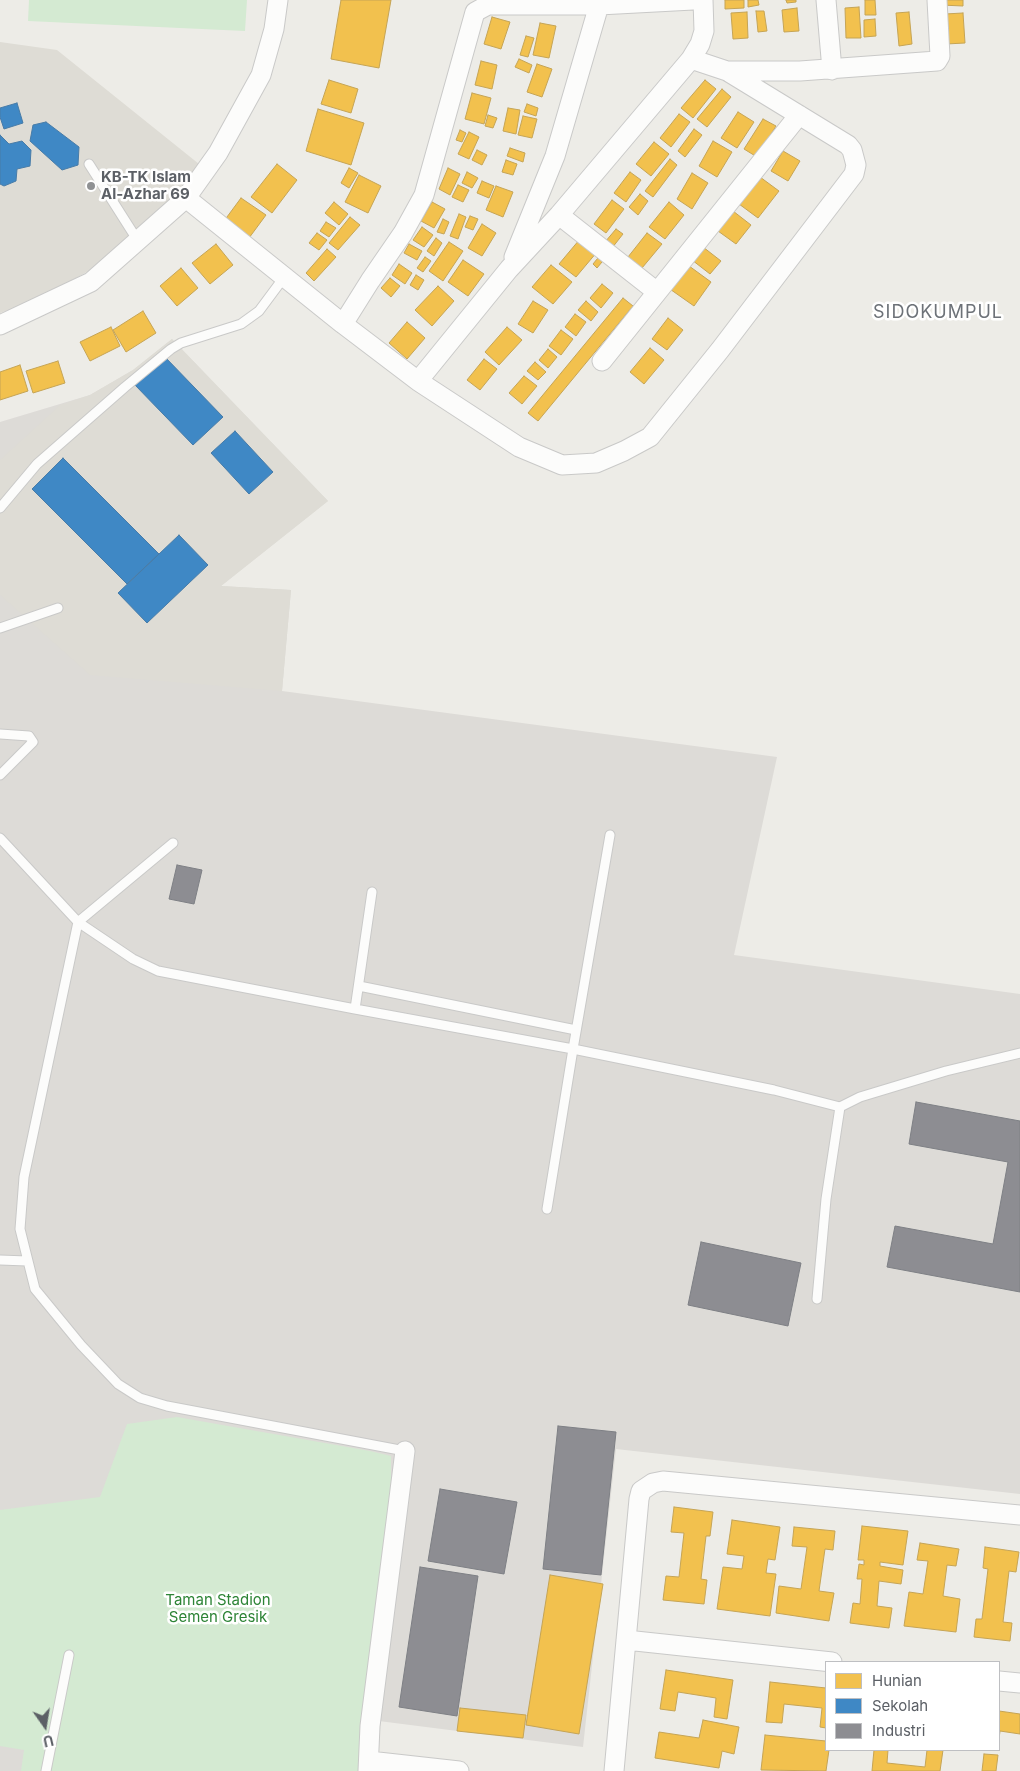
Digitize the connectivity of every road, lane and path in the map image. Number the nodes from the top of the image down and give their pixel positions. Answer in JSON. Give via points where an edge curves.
{"nodes":[{"id":1,"x":278,"y":0,"type":"edge"},
{"id":2,"x":693,"y":0,"type":"edge"},
{"id":3,"x":703,"y":0,"type":"edge"},
{"id":4,"x":826,"y":0,"type":"edge"},
{"id":5,"x":938,"y":0,"type":"edge"},
{"id":6,"x":599,"y":5,"type":"junction"},
{"id":7,"x":692,"y":59,"type":"junction"},
{"id":8,"x":832,"y":70,"type":"junction"},
{"id":9,"x":728,"y":71,"type":"junction"},
{"id":10,"x":798,"y":115,"type":"junction"},
{"id":11,"x":89,"y":164,"type":"dead end"},
{"id":12,"x":186,"y":198,"type":"junction"},
{"id":13,"x":559,"y":215,"type":"junction"},
{"id":14,"x":138,"y":241,"type":"junction"},
{"id":15,"x":509,"y":269,"type":"junction"},
{"id":16,"x":285,"y":276,"type":"junction"},
{"id":17,"x":657,"y":292,"type":"junction"},
{"id":18,"x":343,"y":324,"type":"junction"},
{"id":19,"x":0,"y":325,"type":"edge"},
{"id":20,"x":602,"y":361,"type":"dead end"},
{"id":21,"x":418,"y":381,"type":"junction"},
{"id":22,"x":0,"y":508,"type":"edge"},
{"id":23,"x":58,"y":608,"type":"dead end"},
{"id":24,"x":0,"y":628,"type":"edge"},
{"id":25,"x":0,"y":734,"type":"edge"},
{"id":26,"x":0,"y":775,"type":"edge"},
{"id":27,"x":610,"y":835,"type":"dead end"},
{"id":28,"x":0,"y":838,"type":"edge"},
{"id":29,"x":173,"y":843,"type":"dead end"},
{"id":30,"x":372,"y":892,"type":"dead end"},
{"id":31,"x":78,"y":922,"type":"junction"},
{"id":32,"x":358,"y":986,"type":"junction"},
{"id":33,"x":355,"y":1009,"type":"junction"},
{"id":34,"x":576,"y":1030,"type":"junction"},
{"id":35,"x":573,"y":1049,"type":"junction"},
{"id":36,"x":1020,"y":1053,"type":"edge"},
{"id":37,"x":840,"y":1107,"type":"junction"},
{"id":38,"x":547,"y":1208,"type":"dead end"},
{"id":39,"x":0,"y":1260,"type":"edge"},
{"id":40,"x":27,"y":1260,"type":"junction"},
{"id":41,"x":817,"y":1299,"type":"dead end"},
{"id":42,"x":405,"y":1451,"type":"joint"},
{"id":43,"x":1020,"y":1515,"type":"edge"},
{"id":44,"x":626,"y":1640,"type":"junction"},
{"id":45,"x":69,"y":1655,"type":"dead end"},
{"id":46,"x":825,"y":1661,"type":"edge"},
{"id":47,"x":1000,"y":1681,"type":"edge"},
{"id":48,"x":1020,"y":1683,"type":"edge"},
{"id":49,"x":369,"y":1766,"type":"edge"},
{"id":50,"x":46,"y":1771,"type":"edge"},
{"id":51,"x":459,"y":1771,"type":"edge"},
{"id":52,"x":614,"y":1771,"type":"edge"}],
"edges":[{"from":1,"to":12,"type":"street","via":[[274,29],[261,75],[218,153]]},
{"from":2,"to":6,"type":"street"},
{"from":3,"to":7,"type":"street","via":[[704,31]]},
{"from":4,"to":8,"type":"street"},
{"from":5,"to":8,"type":"street","via":[[940,56],[937,61]]},
{"from":6,"to":15,"type":"street","via":[[555,156]]},
{"from":6,"to":18,"type":"street","via":[[488,5],[475,12],[424,195],[404,233]]},
{"from":7,"to":9,"type":"street"},
{"from":7,"to":13,"type":"street"},
{"from":8,"to":9,"type":"street"},
{"from":9,"to":10,"type":"street"},
{"from":10,"to":17,"type":"street"},
{"from":10,"to":21,"type":"street","via":[[848,145],[856,165],[854,174],[650,437],[596,463],[562,464],[519,447]]},
{"from":11,"to":14,"type":"lane"},
{"from":12,"to":14,"type":"street"},
{"from":12,"to":16,"type":"street"},
{"from":13,"to":15,"type":"street"},
{"from":13,"to":17,"type":"street"},
{"from":14,"to":19,"type":"street","via":[[91,282]]},
{"from":15,"to":21,"type":"street"},
{"from":16,"to":18,"type":"street"},
{"from":16,"to":22,"type":"lane","via":[[260,311],[241,324],[181,343],[132,380],[38,464]]},
{"from":17,"to":20,"type":"street"},
{"from":18,"to":21,"type":"street"},
{"from":23,"to":24,"type":"lane"},
{"from":25,"to":26,"type":"lane","via":[[29,736],[33,742]]},
{"from":27,"to":34,"type":"lane"},
{"from":28,"to":31,"type":"lane"},
{"from":29,"to":31,"type":"lane"},
{"from":30,"to":32,"type":"lane"},
{"from":31,"to":33,"type":"lane","via":[[133,959],[158,971]]},
{"from":31,"to":40,"type":"lane","via":[[24,1177],[20,1229]]},
{"from":32,"to":33,"type":"lane"},
{"from":32,"to":34,"type":"lane"},
{"from":33,"to":35,"type":"lane"},
{"from":34,"to":35,"type":"lane"},
{"from":35,"to":37,"type":"lane","via":[[774,1090]]},
{"from":35,"to":38,"type":"lane"},
{"from":36,"to":37,"type":"lane","via":[[946,1070],[860,1097]]},
{"from":37,"to":41,"type":"lane","via":[[826,1199]]},
{"from":39,"to":40,"type":"lane"},
{"from":40,"to":42,"type":"lane","via":[[35,1289],[64,1325],[118,1384],[140,1398],[167,1406]]},
{"from":42,"to":49,"type":"street","via":[[370,1726]]},
{"from":43,"to":44,"type":"street","via":[[653,1483],[642,1491],[639,1499]]},
{"from":44,"to":46,"type":"street"},
{"from":44,"to":52,"type":"street"},
{"from":45,"to":50,"type":"lane"},
{"from":47,"to":48,"type":"street"},
{"from":49,"to":51,"type":"street"}]}
